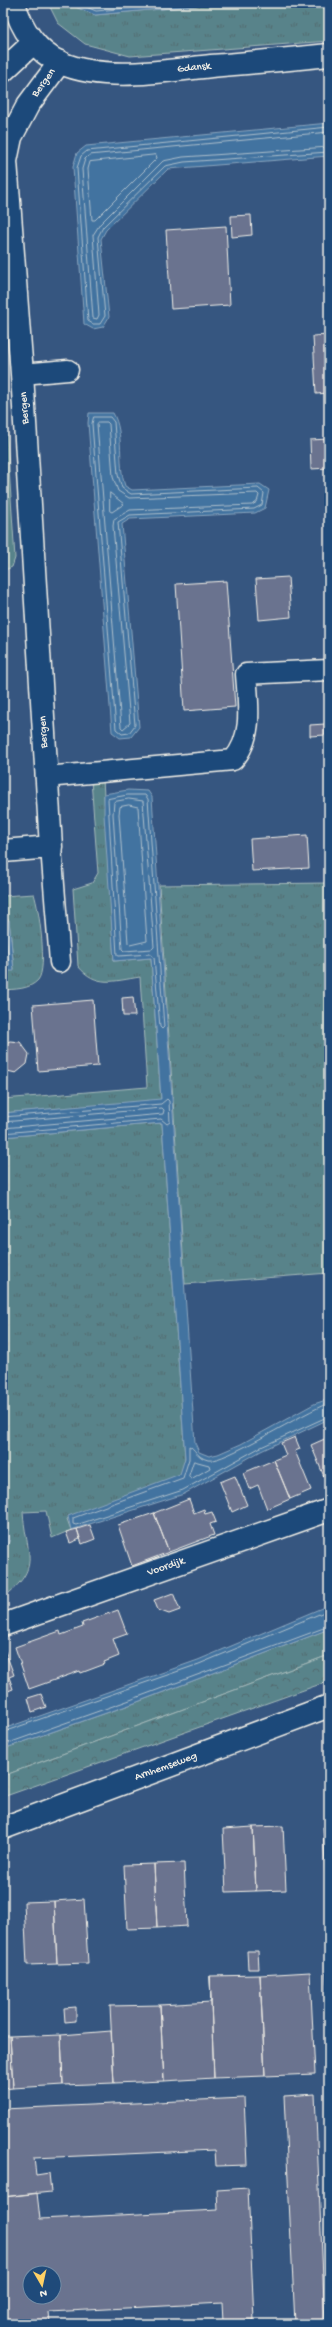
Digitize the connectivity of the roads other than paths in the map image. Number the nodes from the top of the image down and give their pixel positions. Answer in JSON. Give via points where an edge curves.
{"nodes":[{"id":1,"x":14,"y":3,"type":"edge"},
{"id":2,"x":33,"y":43,"type":"junction"},
{"id":3,"x":329,"y":55,"type":"edge"},
{"id":4,"x":60,"y":62,"type":"junction"},
{"id":5,"x":3,"y":71,"type":"edge"},
{"id":6,"x":68,"y":370,"type":"dead end"},
{"id":7,"x":22,"y":374,"type":"junction"},
{"id":8,"x":329,"y":670,"type":"edge"},
{"id":9,"x":46,"y":777,"type":"junction"},
{"id":10,"x":50,"y":847,"type":"junction"},
{"id":11,"x":3,"y":851,"type":"edge"},
{"id":12,"x":60,"y":962,"type":"dead end"},
{"id":13,"x":329,"y":1510,"type":"edge"},
{"id":14,"x":3,"y":1625,"type":"edge"},
{"id":15,"x":329,"y":1706,"type":"edge"},
{"id":16,"x":3,"y":1828,"type":"edge"}],
"edges":[{"from":1,"to":2,"type":"street","name":"Bergen","via":[[21,25]]},
{"from":2,"to":4,"type":"street","name":"Bergen"},
{"from":2,"to":5,"type":"street"},
{"from":3,"to":4,"type":"street","name":"Gdansk","via":[[137,74],[83,71]]},
{"from":4,"to":7,"type":"street","name":"Bergen","via":[[28,105],[11,137],[6,161]]},
{"from":6,"to":7,"type":"lane"},
{"from":7,"to":9,"type":"street","name":"Bergen"},
{"from":8,"to":9,"type":"lane","via":[[246,674],[249,725],[238,755],[233,760]]},
{"from":9,"to":10,"type":"street","name":"Bergen"},
{"from":10,"to":11,"type":"street"},
{"from":10,"to":12,"type":"lane"},
{"from":13,"to":14,"type":"street","name":"Voordijk"},
{"from":15,"to":16,"type":"street","name":"Arnhemseweg"}]}
